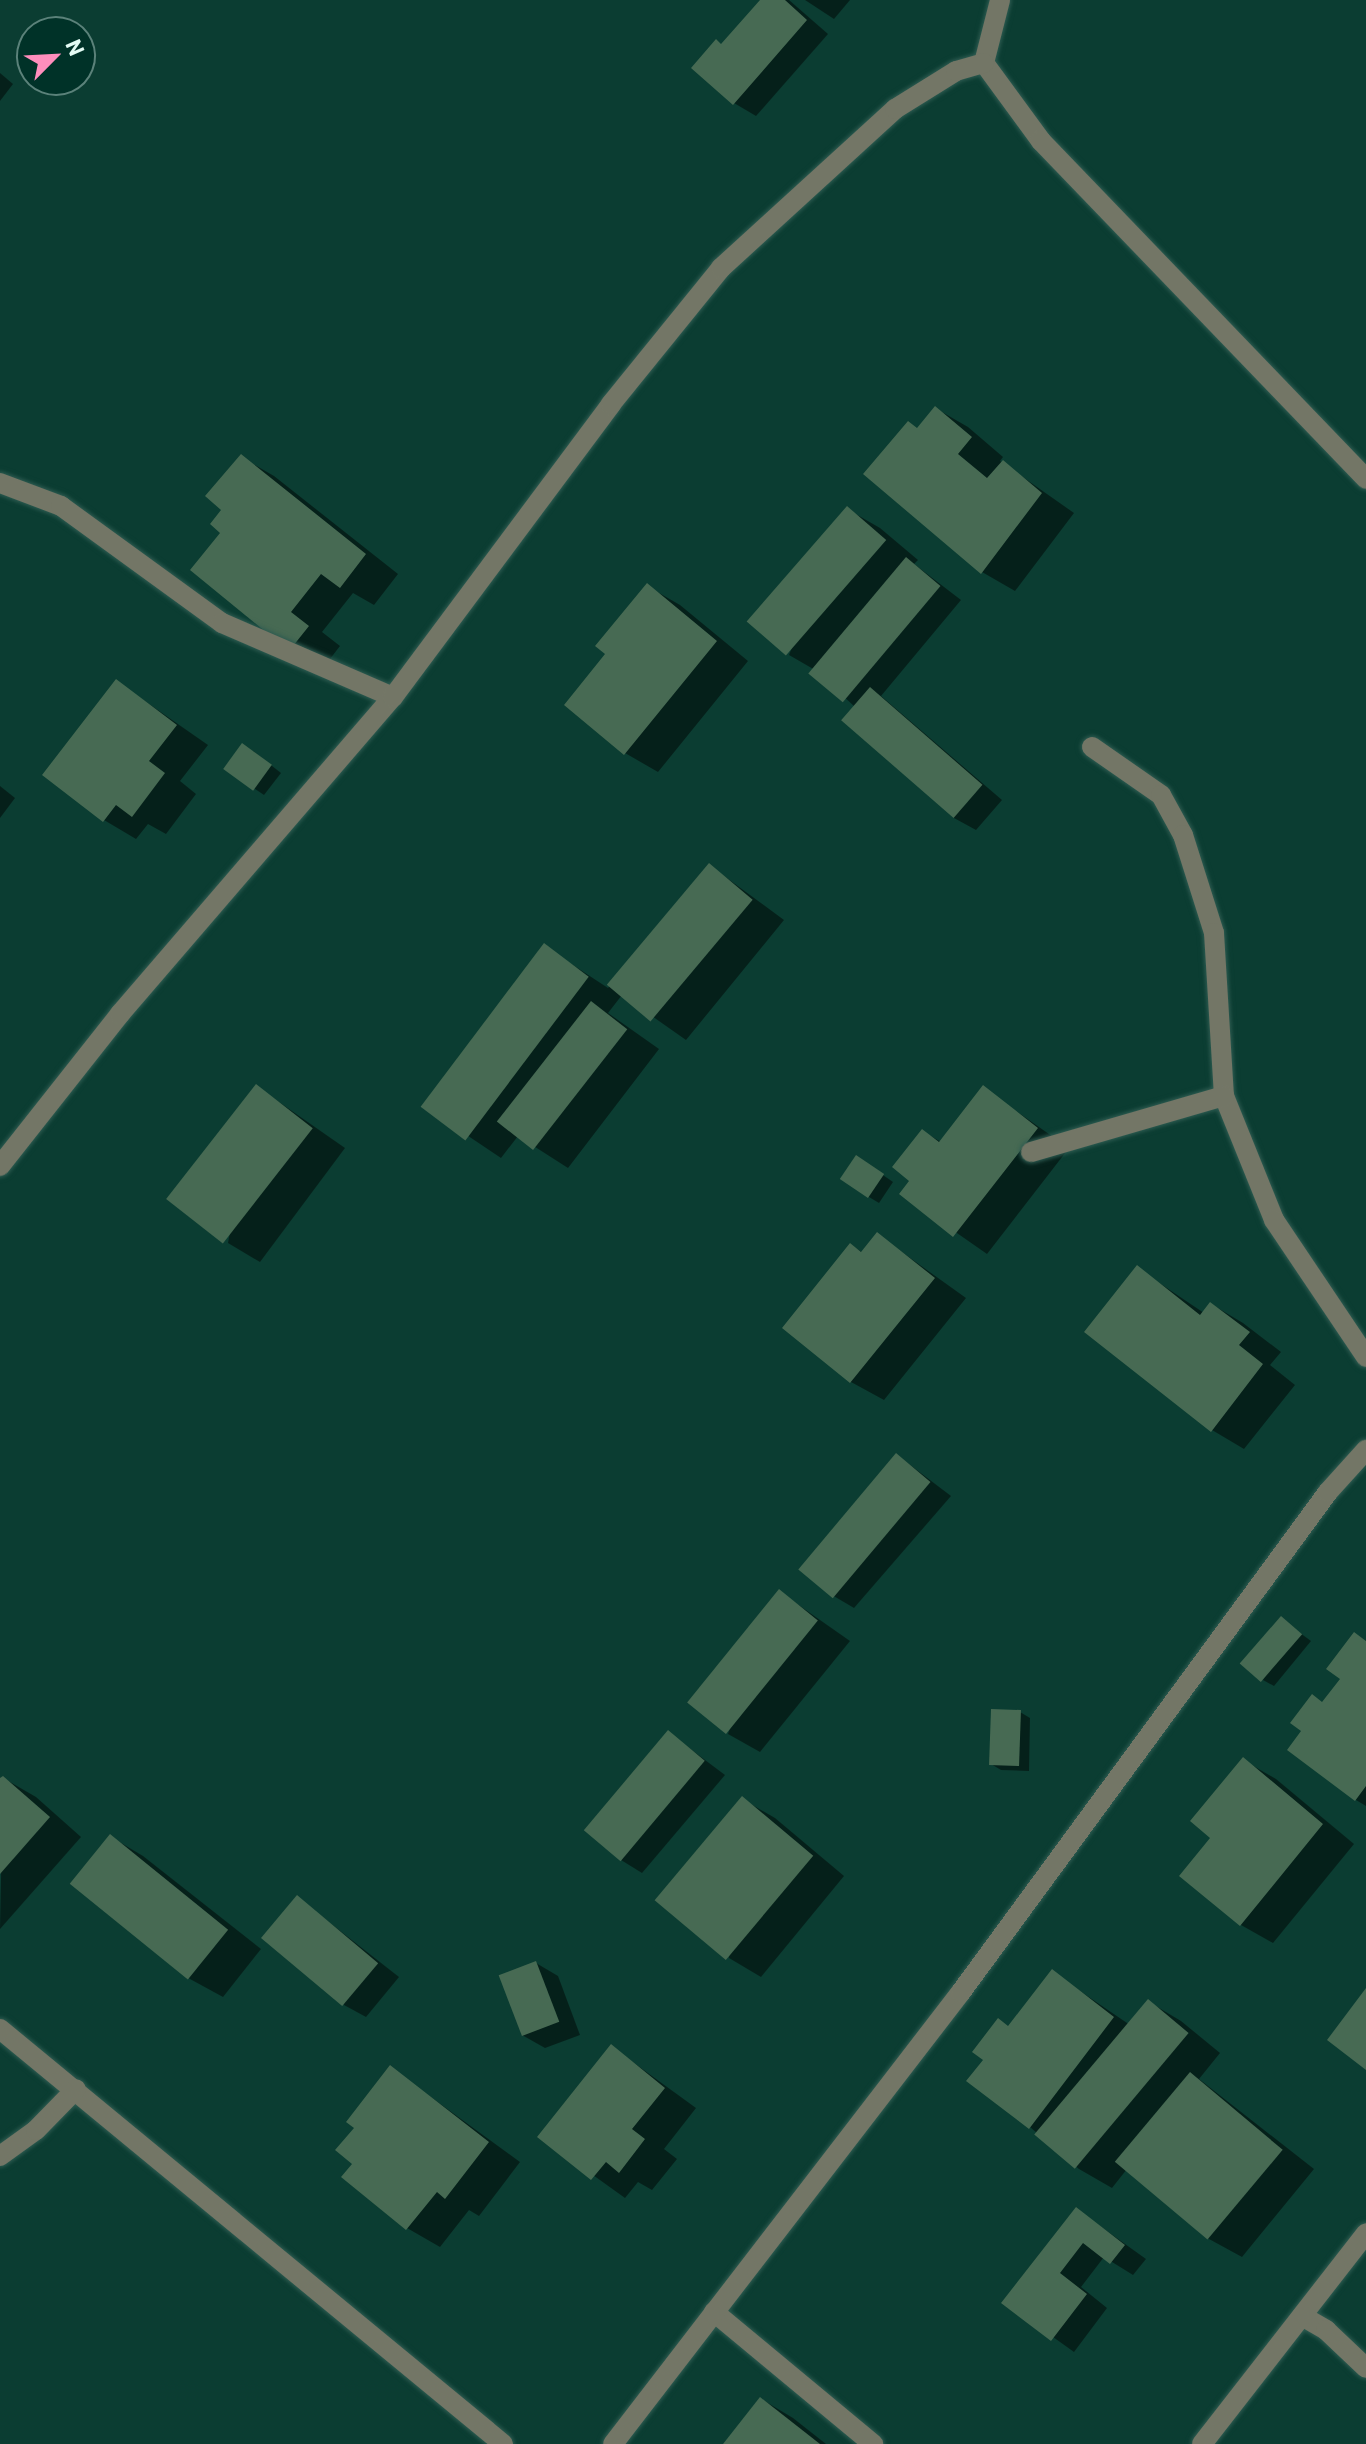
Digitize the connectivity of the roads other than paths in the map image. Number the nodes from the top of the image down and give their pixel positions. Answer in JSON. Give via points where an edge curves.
{"nodes":[{"id":1,"x":1000,"y":0,"type":"edge"},
{"id":2,"x":984,"y":63,"type":"junction"},
{"id":3,"x":1366,"y":479,"type":"edge"},
{"id":4,"x":0,"y":483,"type":"edge"},
{"id":5,"x":393,"y":697,"type":"junction"},
{"id":6,"x":1092,"y":747,"type":"dead end"},
{"id":7,"x":1224,"y":1096,"type":"junction"},
{"id":8,"x":1031,"y":1152,"type":"dead end"},
{"id":9,"x":0,"y":1166,"type":"edge"},
{"id":10,"x":1366,"y":1357,"type":"edge"},
{"id":11,"x":1366,"y":1450,"type":"edge"},
{"id":12,"x":0,"y":2029,"type":"edge"},
{"id":13,"x":76,"y":2089,"type":"junction"},
{"id":14,"x":0,"y":2156,"type":"edge"},
{"id":15,"x":1366,"y":2233,"type":"edge"},
{"id":16,"x":714,"y":2312,"type":"junction"},
{"id":17,"x":1302,"y":2316,"type":"junction"},
{"id":18,"x":1366,"y":2368,"type":"edge"},
{"id":19,"x":503,"y":2444,"type":"edge"},
{"id":20,"x":613,"y":2444,"type":"edge"},
{"id":21,"x":873,"y":2444,"type":"edge"},
{"id":22,"x":1202,"y":2444,"type":"edge"}],
"edges":[{"from":1,"to":2,"type":"street"},
{"from":2,"to":3,"type":"street","via":[[1041,141]]},
{"from":2,"to":5,"type":"street","via":[[942,78],[895,109],[721,268],[611,404]]},
{"from":4,"to":5,"type":"street","via":[[61,506],[222,623]]},
{"from":5,"to":9,"type":"street","via":[[111,1026]]},
{"from":6,"to":7,"type":"street","via":[[1161,795],[1183,835],[1214,933]]},
{"from":7,"to":8,"type":"street"},
{"from":7,"to":10,"type":"street","via":[[1274,1220]]},
{"from":11,"to":16,"type":"street","via":[[1328,1492],[971,1979]]},
{"from":12,"to":13,"type":"street"},
{"from":13,"to":14,"type":"street","via":[[36,2130]]},
{"from":13,"to":19,"type":"street"},
{"from":15,"to":17,"type":"street"},
{"from":16,"to":20,"type":"street"},
{"from":16,"to":21,"type":"street"},
{"from":17,"to":18,"type":"street","via":[[1326,2330]]},
{"from":17,"to":22,"type":"street"}]}
